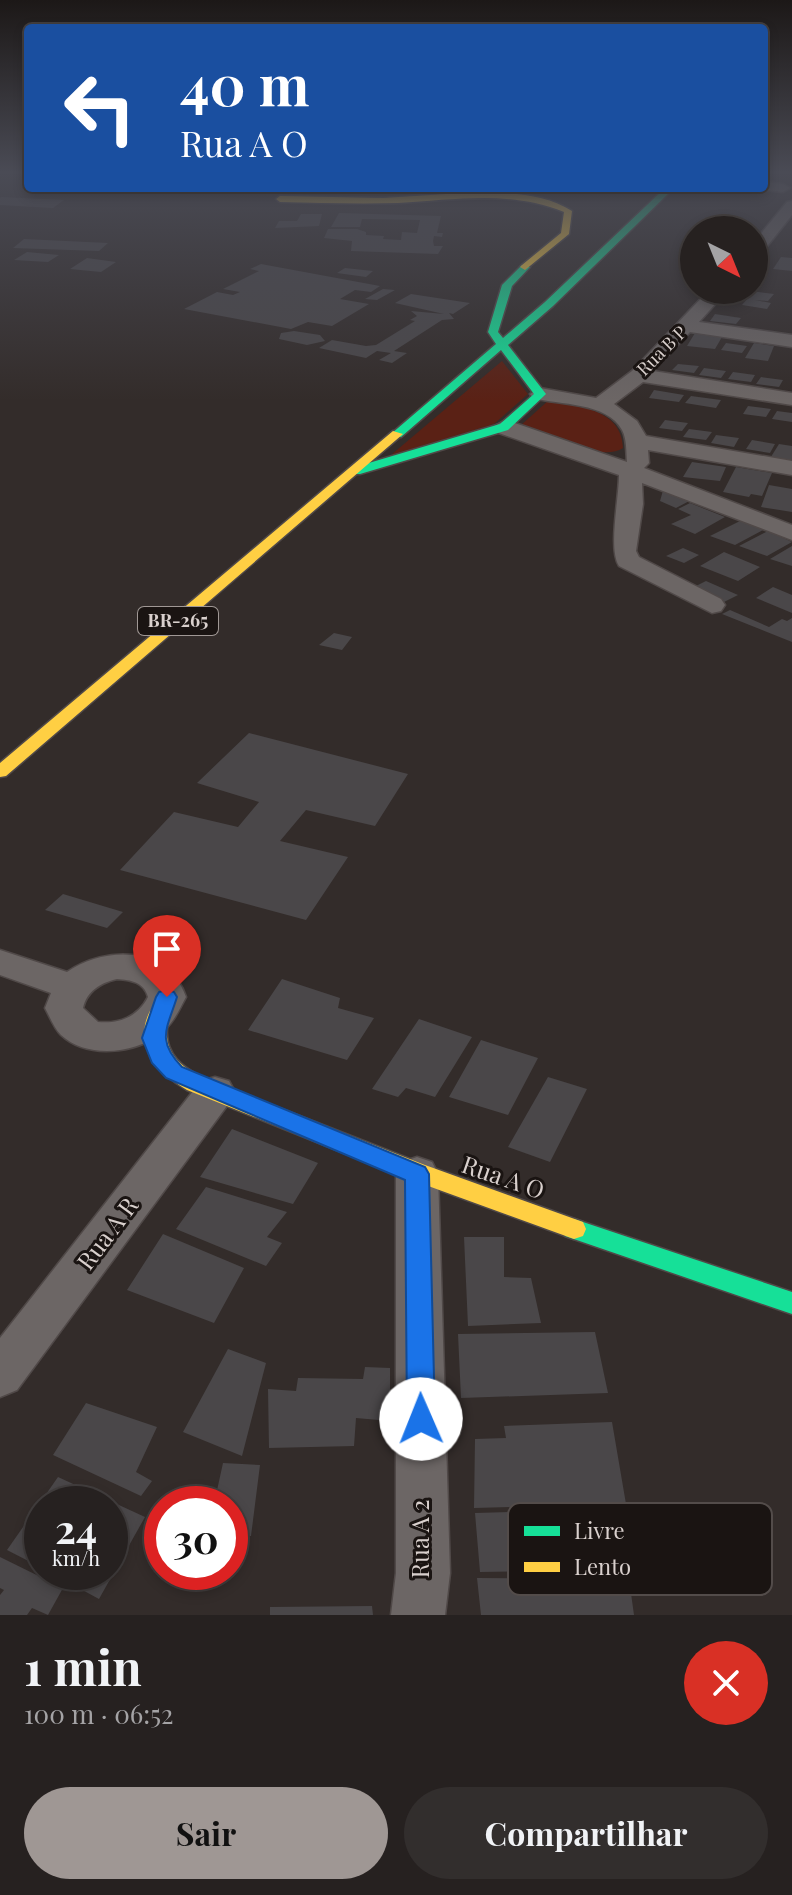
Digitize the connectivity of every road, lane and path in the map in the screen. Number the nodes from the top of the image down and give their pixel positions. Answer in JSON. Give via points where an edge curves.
{"nodes":[{"id":1,"x":546,"y":249,"type":"edge"},
{"id":2,"x":607,"y":249,"type":"edge"},
{"id":3,"x":707,"y":304,"type":"edge"},
{"id":4,"x":687,"y":326,"type":"junction"},
{"id":5,"x":792,"y":341,"type":"edge"},
{"id":6,"x":502,"y":344,"type":"junction"},
{"id":7,"x":639,"y":375,"type":"junction"},
{"id":8,"x":540,"y":394,"type":"junction"},
{"id":9,"x":792,"y":399,"type":"edge"},
{"id":10,"x":599,"y":406,"type":"junction"},
{"id":11,"x":504,"y":427,"type":"junction"},
{"id":12,"x":636,"y":441,"type":"junction"},
{"id":13,"x":792,"y":468,"type":"edge"},
{"id":14,"x":356,"y":471,"type":"junction"},
{"id":15,"x":635,"y":472,"type":"junction"},
{"id":16,"x":792,"y":533,"type":"edge"},
{"id":17,"x":712,"y":605,"type":"dead end"},
{"id":18,"x":0,"y":772,"type":"edge"},
{"id":19,"x":0,"y":962,"type":"edge"},
{"id":20,"x":72,"y":987,"type":"junction"},
{"id":21,"x":158,"y":1016,"type":"junction"},
{"id":22,"x":101,"y":1037,"type":"junction"},
{"id":23,"x":174,"y":1073,"type":"junction"},
{"id":24,"x":215,"y":1092,"type":"junction"},
{"id":25,"x":417,"y":1174,"type":"junction"},
{"id":26,"x":792,"y":1303,"type":"edge"},
{"id":27,"x":0,"y":1375,"type":"edge"},
{"id":28,"x":418,"y":1615,"type":"edge"}],
"edges":[{"from":1,"to":6,"type":"main road","via":[[507,285],[493,332]]},
{"from":2,"to":6,"type":"main road","number":"BR-265"},
{"from":3,"to":4,"type":"street","name":"Rua B P"},
{"from":4,"to":5,"type":"street"},
{"from":4,"to":7,"type":"street","name":"Rua B P"},
{"from":6,"to":8,"type":"main road"},
{"from":6,"to":14,"type":"main road","number":"BR-265"},
{"from":7,"to":9,"type":"street"},
{"from":7,"to":10,"type":"street","name":"Rua B P"},
{"from":8,"to":10,"type":"street"},
{"from":8,"to":11,"type":"main road"},
{"from":10,"to":12,"type":"street","via":[[619,415]]},
{"from":11,"to":14,"type":"main road"},
{"from":11,"to":15,"type":"street"},
{"from":12,"to":13,"type":"street"},
{"from":12,"to":15,"type":"street"},
{"from":14,"to":18,"type":"main road","number":"BR-265"},
{"from":15,"to":16,"type":"street"},
{"from":15,"to":17,"type":"street","via":[[624,551],[628,561]]},
{"from":19,"to":20,"type":"street"},
{"from":20,"to":21,"type":"street","via":[[105,968],[142,969],[165,988],[167,997]]},
{"from":20,"to":22,"type":"street","via":[[64,1008],[68,1019]]},
{"from":21,"to":22,"type":"street","via":[[127,1034]]},
{"from":21,"to":23,"type":"main road","via":[[154,1047]]},
{"from":22,"to":23,"type":"street"},
{"from":23,"to":24,"type":"main road","name":"Rua A O"},
{"from":24,"to":25,"type":"main road","name":"Rua A O"},
{"from":24,"to":27,"type":"street","name":"Rua A R"},
{"from":25,"to":26,"type":"main road","name":"Rua A O"},
{"from":25,"to":28,"type":"street","name":"Rua A 2","via":[[423,1573]]}]}
